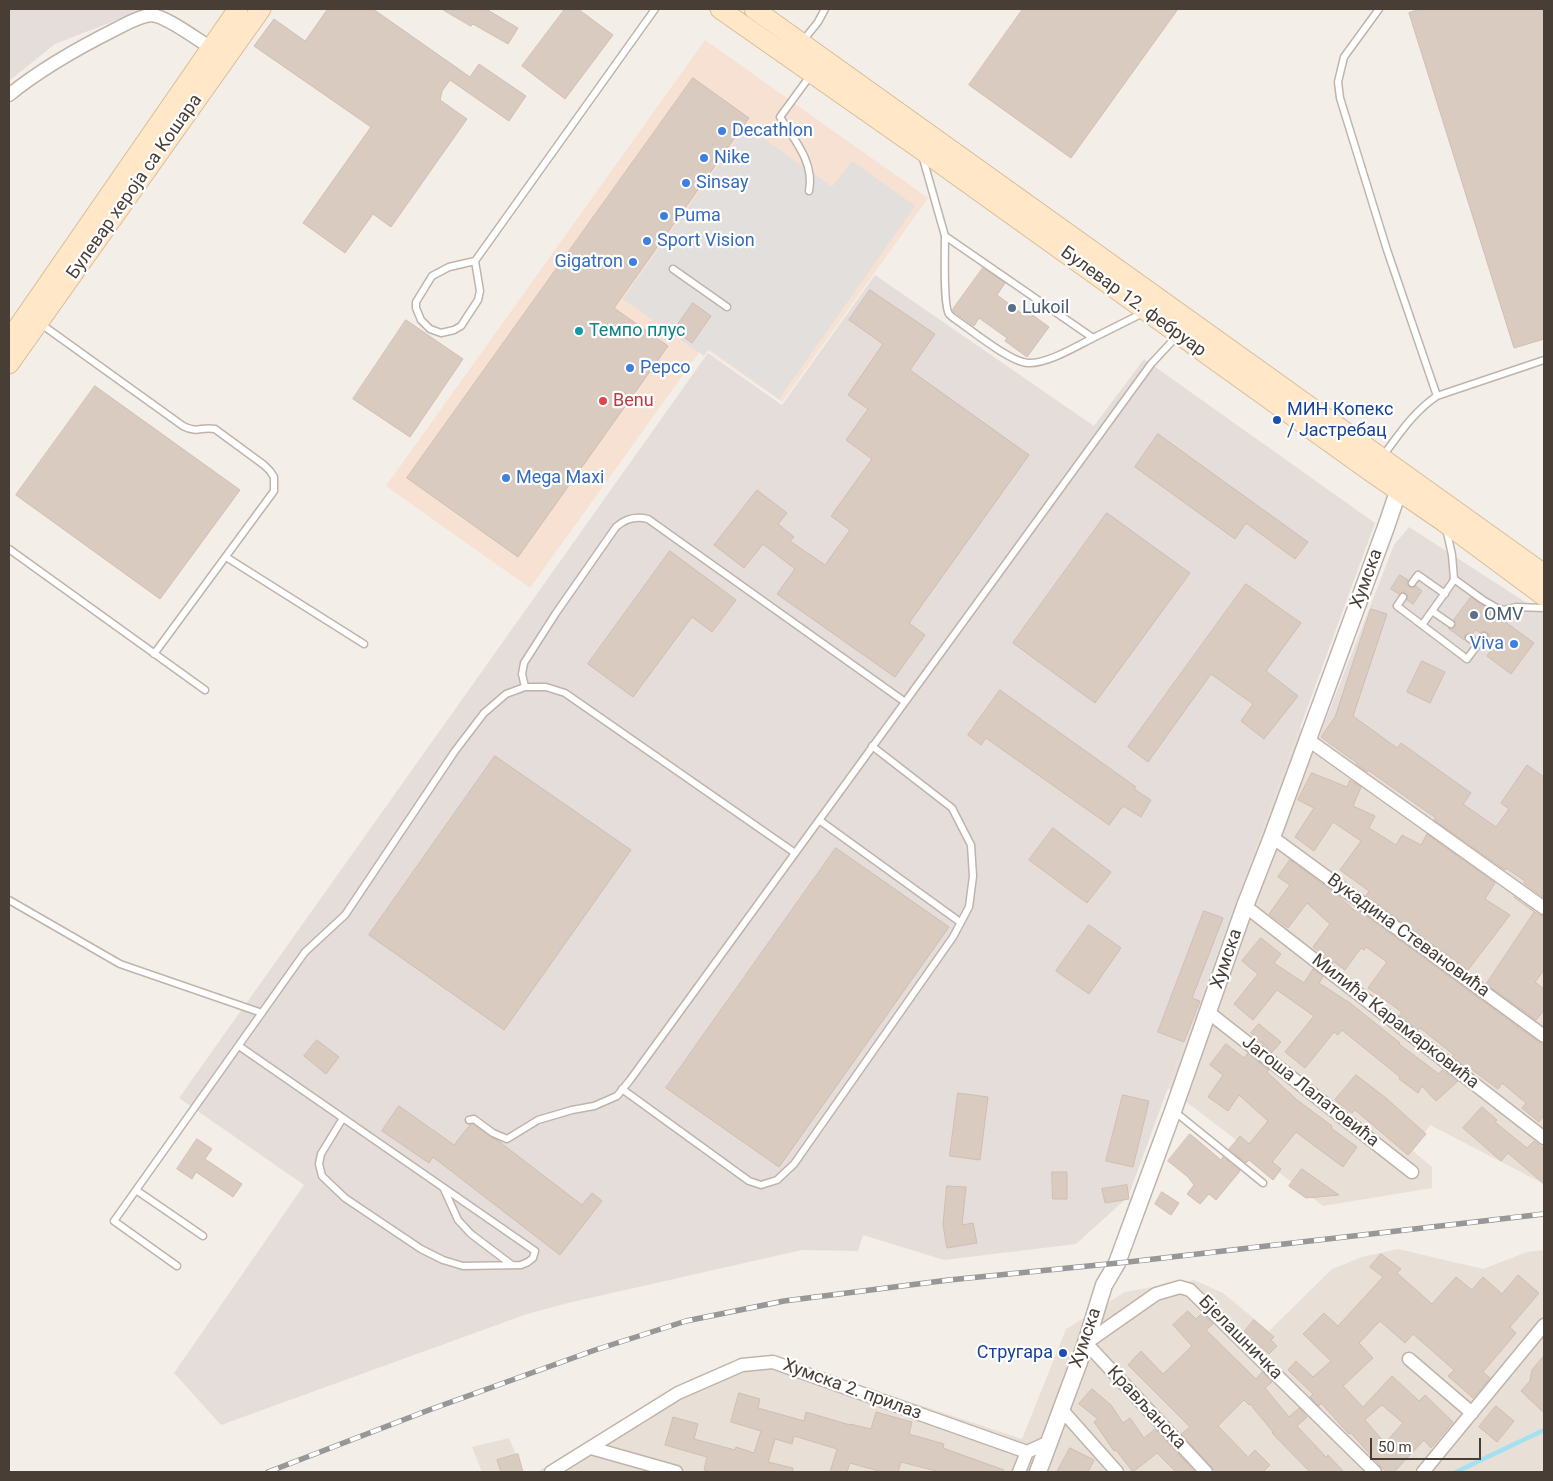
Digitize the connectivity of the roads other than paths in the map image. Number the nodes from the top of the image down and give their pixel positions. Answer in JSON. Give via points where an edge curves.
{"nodes":[{"id":1,"x":238,"y":9,"type":"edge"},
{"id":2,"x":261,"y":9,"type":"edge"},
{"id":3,"x":655,"y":9,"type":"edge"},
{"id":4,"x":720,"y":9,"type":"edge"},
{"id":5,"x":754,"y":9,"type":"edge"},
{"id":6,"x":825,"y":9,"type":"edge"},
{"id":7,"x":1379,"y":9,"type":"edge"},
{"id":8,"x":148,"y":12,"type":"edge"},
{"id":9,"x":801,"y":43,"type":"junction"},
{"id":10,"x":210,"y":48,"type":"junction"},
{"id":11,"x":817,"y":65,"type":"junction"},
{"id":12,"x":9,"y":95,"type":"edge"},
{"id":13,"x":920,"y":149,"type":"junction"},
{"id":14,"x":809,"y":191,"type":"dead end"},
{"id":15,"x":945,"y":236,"type":"junction"},
{"id":16,"x":475,"y":261,"type":"junction"},
{"id":17,"x":673,"y":269,"type":"dead end"},
{"id":18,"x":728,"y":307,"type":"dead end"},
{"id":19,"x":1146,"y":311,"type":"junction"},
{"id":20,"x":39,"y":322,"type":"junction"},
{"id":21,"x":1178,"y":335,"type":"junction"},
{"id":22,"x":1093,"y":338,"type":"junction"},
{"id":23,"x":9,"y":340,"type":"edge"},
{"id":24,"x":1544,"y":360,"type":"edge"},
{"id":25,"x":9,"y":364,"type":"edge"},
{"id":26,"x":1437,"y":396,"type":"junction"},
{"id":27,"x":1376,"y":465,"type":"junction"},
{"id":28,"x":1401,"y":483,"type":"junction"},
{"id":29,"x":1444,"y":522,"type":"junction"},
{"id":30,"x":9,"y":549,"type":"edge"},
{"id":31,"x":226,"y":557,"type":"junction"},
{"id":32,"x":1544,"y":574,"type":"edge"},
{"id":33,"x":1454,"y":578,"type":"junction"},
{"id":34,"x":1412,"y":583,"type":"dead end"},
{"id":35,"x":1445,"y":594,"type":"junction"},
{"id":36,"x":1544,"y":596,"type":"edge"},
{"id":37,"x":1403,"y":597,"type":"dead end"},
{"id":38,"x":1544,"y":608,"type":"edge"},
{"id":39,"x":1504,"y":610,"type":"junction"},
{"id":40,"x":1432,"y":611,"type":"junction"},
{"id":41,"x":1499,"y":617,"type":"dead end"},
{"id":42,"x":1451,"y":624,"type":"dead end"},
{"id":43,"x":1422,"y":625,"type":"junction"},
{"id":44,"x":1484,"y":636,"type":"dead end"},
{"id":45,"x":1469,"y":638,"type":"dead end"},
{"id":46,"x":364,"y":644,"type":"dead end"},
{"id":47,"x":1478,"y":644,"type":"junction"},
{"id":48,"x":154,"y":654,"type":"junction"},
{"id":49,"x":525,"y":687,"type":"junction"},
{"id":50,"x":205,"y":690,"type":"dead end"},
{"id":51,"x":905,"y":702,"type":"junction"},
{"id":52,"x":1307,"y":739,"type":"junction"},
{"id":53,"x":872,"y":746,"type":"junction"},
{"id":54,"x":819,"y":820,"type":"junction"},
{"id":55,"x":1272,"y":836,"type":"junction"},
{"id":56,"x":795,"y":853,"type":"junction"},
{"id":57,"x":9,"y":900,"type":"edge"},
{"id":58,"x":1245,"y":906,"type":"junction"},
{"id":59,"x":1544,"y":908,"type":"edge"},
{"id":60,"x":960,"y":922,"type":"junction"},
{"id":61,"x":1208,"y":1012,"type":"junction"},
{"id":62,"x":262,"y":1013,"type":"junction"},
{"id":63,"x":1544,"y":1036,"type":"edge"},
{"id":64,"x":239,"y":1046,"type":"junction"},
{"id":65,"x":622,"y":1089,"type":"junction"},
{"id":66,"x":1173,"y":1111,"type":"junction"},
{"id":67,"x":343,"y":1118,"type":"junction"},
{"id":68,"x":469,"y":1120,"type":"dead end"},
{"id":69,"x":1544,"y":1138,"type":"edge"},
{"id":70,"x":1412,"y":1172,"type":"dead end"},
{"id":71,"x":1263,"y":1183,"type":"dead end"},
{"id":72,"x":444,"y":1188,"type":"junction"},
{"id":73,"x":136,"y":1190,"type":"junction"},
{"id":74,"x":203,"y":1236,"type":"dead end"},
{"id":75,"x":512,"y":1265,"type":"junction"},
{"id":76,"x":177,"y":1266,"type":"dead end"},
{"id":77,"x":1544,"y":1325,"type":"edge"},
{"id":78,"x":1086,"y":1343,"type":"junction"},
{"id":79,"x":1409,"y":1359,"type":"dead end"},
{"id":80,"x":1061,"y":1409,"type":"junction"},
{"id":81,"x":1472,"y":1413,"type":"junction"},
{"id":82,"x":1049,"y":1442,"type":"junction"},
{"id":83,"x":591,"y":1448,"type":"junction"},
{"id":84,"x":1026,"y":1452,"type":"junction"},
{"id":85,"x":550,"y":1472,"type":"edge"},
{"id":86,"x":676,"y":1472,"type":"edge"},
{"id":87,"x":1019,"y":1472,"type":"edge"},
{"id":88,"x":1038,"y":1472,"type":"edge"},
{"id":89,"x":1117,"y":1472,"type":"edge"},
{"id":90,"x":1206,"y":1472,"type":"edge"},
{"id":91,"x":1375,"y":1472,"type":"edge"},
{"id":92,"x":1423,"y":1472,"type":"edge"}],
"edges":[{"from":1,"to":10,"type":"main road","name":"Булевар хероја са Кошара"},
{"from":2,"to":20,"type":"main road","name":"Булевар хероја са Кошара"},
{"from":3,"to":16,"type":"lane"},
{"from":4,"to":11,"type":"main road","name":"Булевар 12. фебруар"},
{"from":5,"to":9,"type":"main road","name":"Булевар 12. фебруар"},
{"from":6,"to":9,"type":"lane"},
{"from":7,"to":26,"type":"lane","via":[[1344,57],[1338,82],[1340,98]]},
{"from":8,"to":10,"type":"street","via":[[167,20]]},
{"from":8,"to":12,"type":"street","via":[[50,65]]},
{"from":9,"to":11,"type":"main road","name":"Булевар 12. фебруар"},
{"from":10,"to":23,"type":"main road","name":"Булевар хероја са Кошара"},
{"from":11,"to":13,"type":"main road","name":"Булевар 12. фебруар"},
{"from":11,"to":14,"type":"lane","via":[[780,117],[807,165]]},
{"from":11,"to":27,"type":"main road","name":"Булевар 12. фебруар"},
{"from":13,"to":15,"type":"lane"},
{"from":13,"to":19,"type":"main road","name":"Булевар 12. фебруар"},
{"from":15,"to":22,"type":"lane"},
{"from":15,"to":22,"type":"lane","via":[[948,314],[955,319],[1014,359],[1028,363]]},
{"from":16,"to":16,"type":"lane","via":[[449,267],[432,276],[416,302],[421,320],[430,329],[441,333],[461,326],[478,300],[480,291]]},
{"from":17,"to":18,"type":"lane"},
{"from":19,"to":21,"type":"main road","name":"Булевар 12. фебруар"},
{"from":19,"to":22,"type":"lane"},
{"from":20,"to":25,"type":"main road","name":"Булевар хероја са Кошара"},
{"from":20,"to":31,"type":"lane","via":[[183,426],[190,430],[214,429],[270,471],[274,478],[274,491]]},
{"from":21,"to":27,"type":"main road","name":"Булевар 12. фебруар"},
{"from":21,"to":51,"type":"lane","via":[[1151,364]]},
{"from":24,"to":26,"type":"lane"},
{"from":26,"to":27,"type":"lane","via":[[1419,410]]},
{"from":27,"to":28,"type":"main road","name":"Булевар 12. фебруар"},
{"from":28,"to":29,"type":"main road","name":"Булевар 12. фебруар"},
{"from":28,"to":32,"type":"main road","name":"Булевар 12. фебруар"},
{"from":28,"to":52,"type":"street","name":"Хумска"},
{"from":29,"to":33,"type":"lane"},
{"from":29,"to":36,"type":"main road","name":"Булевар 12. фебруар"},
{"from":30,"to":48,"type":"lane"},
{"from":31,"to":46,"type":"lane"},
{"from":31,"to":48,"type":"lane"},
{"from":33,"to":35,"type":"lane"},
{"from":33,"to":39,"type":"lane","via":[[1483,600]]},
{"from":34,"to":35,"type":"lane","via":[[1418,575]]},
{"from":35,"to":40,"type":"lane"},
{"from":37,"to":43,"type":"lane","via":[[1397,606]]},
{"from":38,"to":39,"type":"lane"},
{"from":39,"to":41,"type":"lane"},
{"from":40,"to":42,"type":"lane"},
{"from":40,"to":43,"type":"lane"},
{"from":43,"to":47,"type":"lane","via":[[1467,659]]},
{"from":44,"to":47,"type":"lane"},
{"from":45,"to":47,"type":"lane"},
{"from":48,"to":50,"type":"lane"},
{"from":49,"to":51,"type":"lane","via":[[524,663],[556,614],[616,527],[626,520],[640,517],[648,519]]},
{"from":49,"to":56,"type":"lane","via":[[546,687],[565,693]]},
{"from":49,"to":62,"type":"lane","via":[[506,694],[484,713],[454,751],[344,915],[305,952]]},
{"from":51,"to":53,"type":"lane"},
{"from":52,"to":55,"type":"street","name":"Хумска"},
{"from":52,"to":59,"type":"street"},
{"from":53,"to":54,"type":"lane"},
{"from":53,"to":60,"type":"lane","via":[[952,808],[971,845],[973,876],[968,907]]},
{"from":54,"to":56,"type":"lane"},
{"from":54,"to":60,"type":"lane"},
{"from":55,"to":58,"type":"street","name":"Хумска"},
{"from":55,"to":63,"type":"street","name":"Вукадина Стевановића"},
{"from":56,"to":65,"type":"lane"},
{"from":57,"to":62,"type":"lane","via":[[120,964]]},
{"from":58,"to":61,"type":"street","name":"Хумска"},
{"from":58,"to":69,"type":"street","name":"Милића Карамарковића"},
{"from":60,"to":65,"type":"lane","via":[[794,1164],[777,1180],[761,1186],[750,1181]]},
{"from":61,"to":66,"type":"street","name":"Хумска"},
{"from":61,"to":70,"type":"street","name":"Јагоша Лалатовића"},
{"from":62,"to":64,"type":"lane"},
{"from":64,"to":67,"type":"lane"},
{"from":64,"to":73,"type":"lane"},
{"from":65,"to":68,"type":"lane","via":[[616,1096],[594,1106],[538,1120],[506,1139],[474,1119]]},
{"from":66,"to":71,"type":"lane"},
{"from":66,"to":78,"type":"street","name":"Хумска","via":[[1117,1263],[1104,1285]]},
{"from":67,"to":72,"type":"lane"},
{"from":67,"to":75,"type":"lane","via":[[318,1164],[322,1176],[345,1198],[443,1260],[463,1266]]},
{"from":72,"to":75,"type":"lane","via":[[458,1220]]},
{"from":72,"to":75,"type":"lane","via":[[535,1251],[528,1262]]},
{"from":73,"to":74,"type":"lane"},
{"from":73,"to":76,"type":"lane","via":[[114,1221]]},
{"from":77,"to":81,"type":"street"},
{"from":78,"to":80,"type":"street","name":"Хумска"},
{"from":78,"to":90,"type":"street","name":"Крављанска"},
{"from":78,"to":91,"type":"street","name":"Бјелашничка","via":[[1156,1294],[1180,1288],[1190,1290]]},
{"from":79,"to":81,"type":"street"},
{"from":80,"to":82,"type":"street","name":"Хумска"},
{"from":80,"to":89,"type":"street"},
{"from":81,"to":92,"type":"street"},
{"from":82,"to":84,"type":"street"},
{"from":82,"to":88,"type":"street","name":"Хумска"},
{"from":83,"to":84,"type":"street","name":"Хумска 2. прилаз","via":[[678,1393],[742,1365],[772,1362]]},
{"from":83,"to":85,"type":"street","name":"Хумска 2. прилаз"},
{"from":83,"to":86,"type":"street"},
{"from":84,"to":87,"type":"street"}]}
